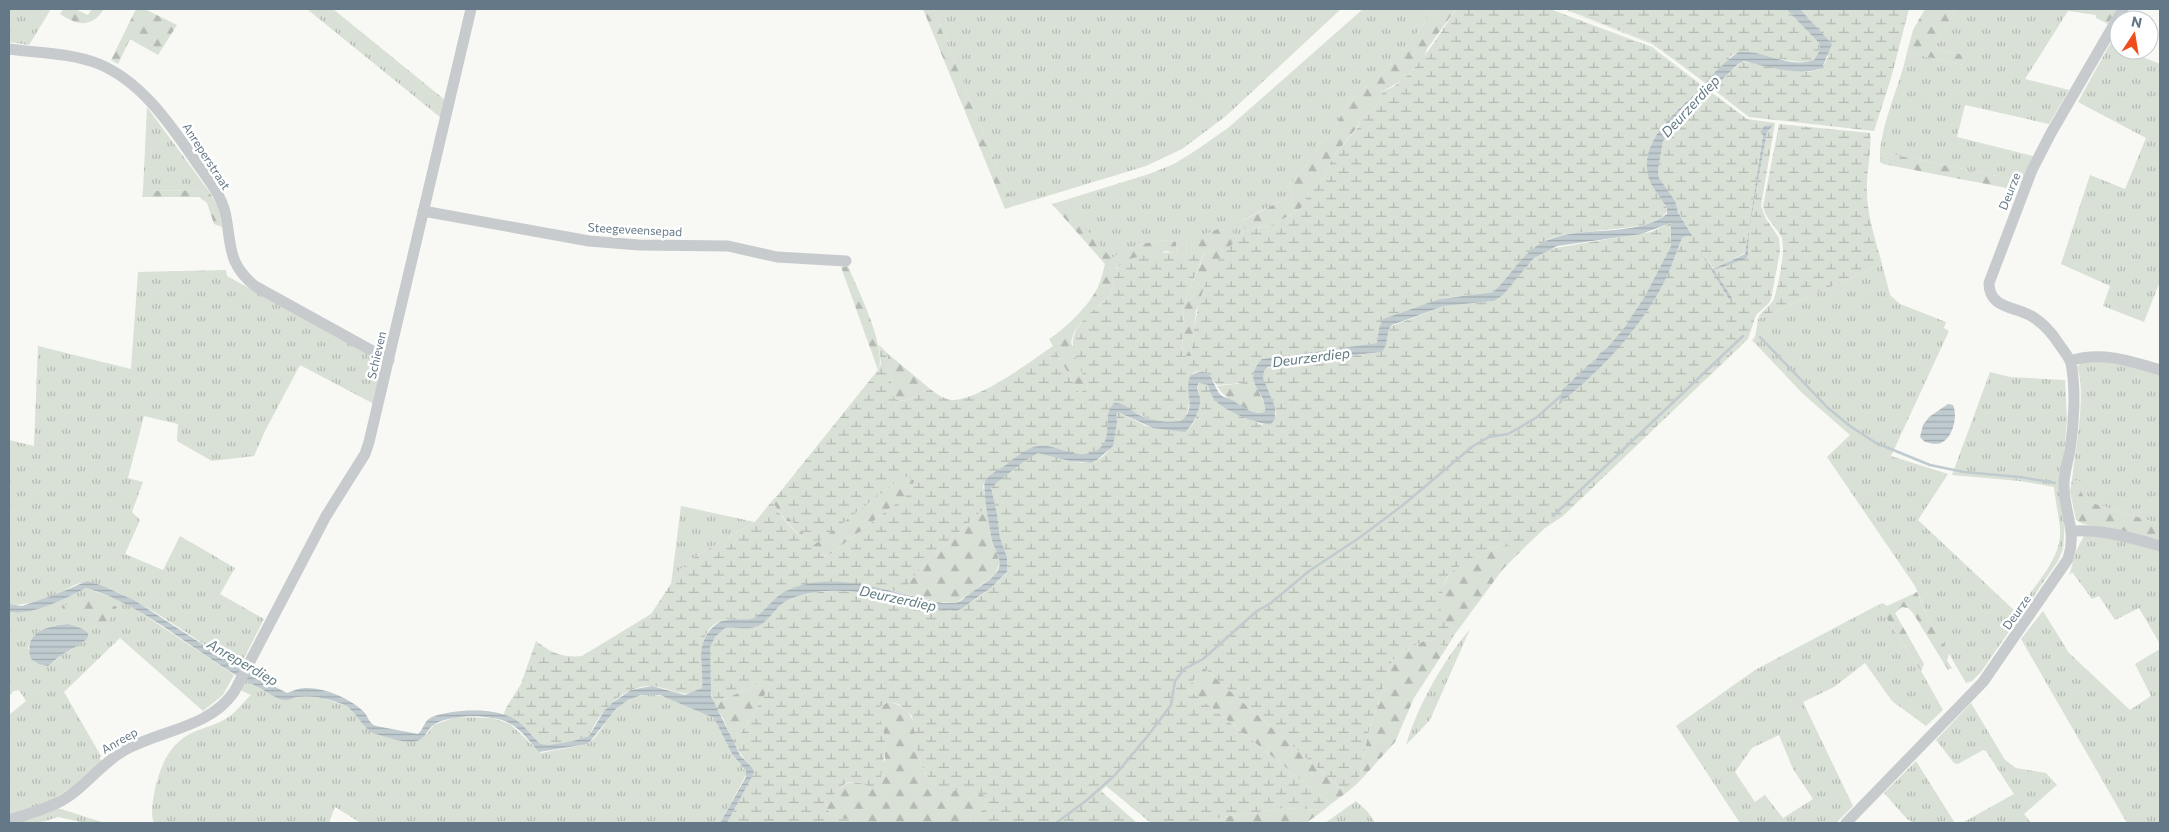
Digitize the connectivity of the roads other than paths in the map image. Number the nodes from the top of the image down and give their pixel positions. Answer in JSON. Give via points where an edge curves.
{"nodes":[{"id":1,"x":471,"y":9,"type":"edge"},
{"id":2,"x":2122,"y":9,"type":"edge"},
{"id":3,"x":9,"y":49,"type":"edge"},
{"id":4,"x":423,"y":211,"type":"junction"},
{"id":5,"x":846,"y":261,"type":"dead end"},
{"id":6,"x":389,"y":360,"type":"junction"},
{"id":7,"x":2070,"y":362,"type":"junction"},
{"id":8,"x":2160,"y":370,"type":"edge"},
{"id":9,"x":2073,"y":531,"type":"junction"},
{"id":10,"x":2160,"y":546,"type":"edge"},
{"id":11,"x":240,"y":681,"type":"joint"},
{"id":12,"x":9,"y":820,"type":"edge"},
{"id":13,"x":1846,"y":823,"type":"edge"}],
"edges":[{"from":1,"to":4,"type":"street","name":"Schieven"},
{"from":2,"to":7,"type":"street","name":"Deurze","via":[[2032,170],[1989,283],[1993,299],[2043,324]]},
{"from":3,"to":6,"type":"street","name":"Anreperstraat","via":[[98,64],[134,86],[170,125],[217,195],[225,211],[230,252],[244,276],[255,286]]},
{"from":4,"to":5,"type":"street","name":"Steegeveensepad","via":[[597,242],[728,246],[777,257]]},
{"from":4,"to":6,"type":"street","name":"Schieven"},
{"from":6,"to":11,"type":"street","name":"Schieven","via":[[365,454],[326,516]]},
{"from":7,"to":8,"type":"street","via":[[2109,357]]},
{"from":7,"to":9,"type":"street","name":"Deurze","via":[[2073,420],[2064,488]]},
{"from":9,"to":10,"type":"street","via":[[2106,533]]},
{"from":9,"to":13,"type":"street","name":"Deurze","via":[[2072,548],[2063,568],[1983,682]]},
{"from":11,"to":12,"type":"street","name":"Anreep","via":[[228,699],[210,715],[124,750],[60,802]]}]}
